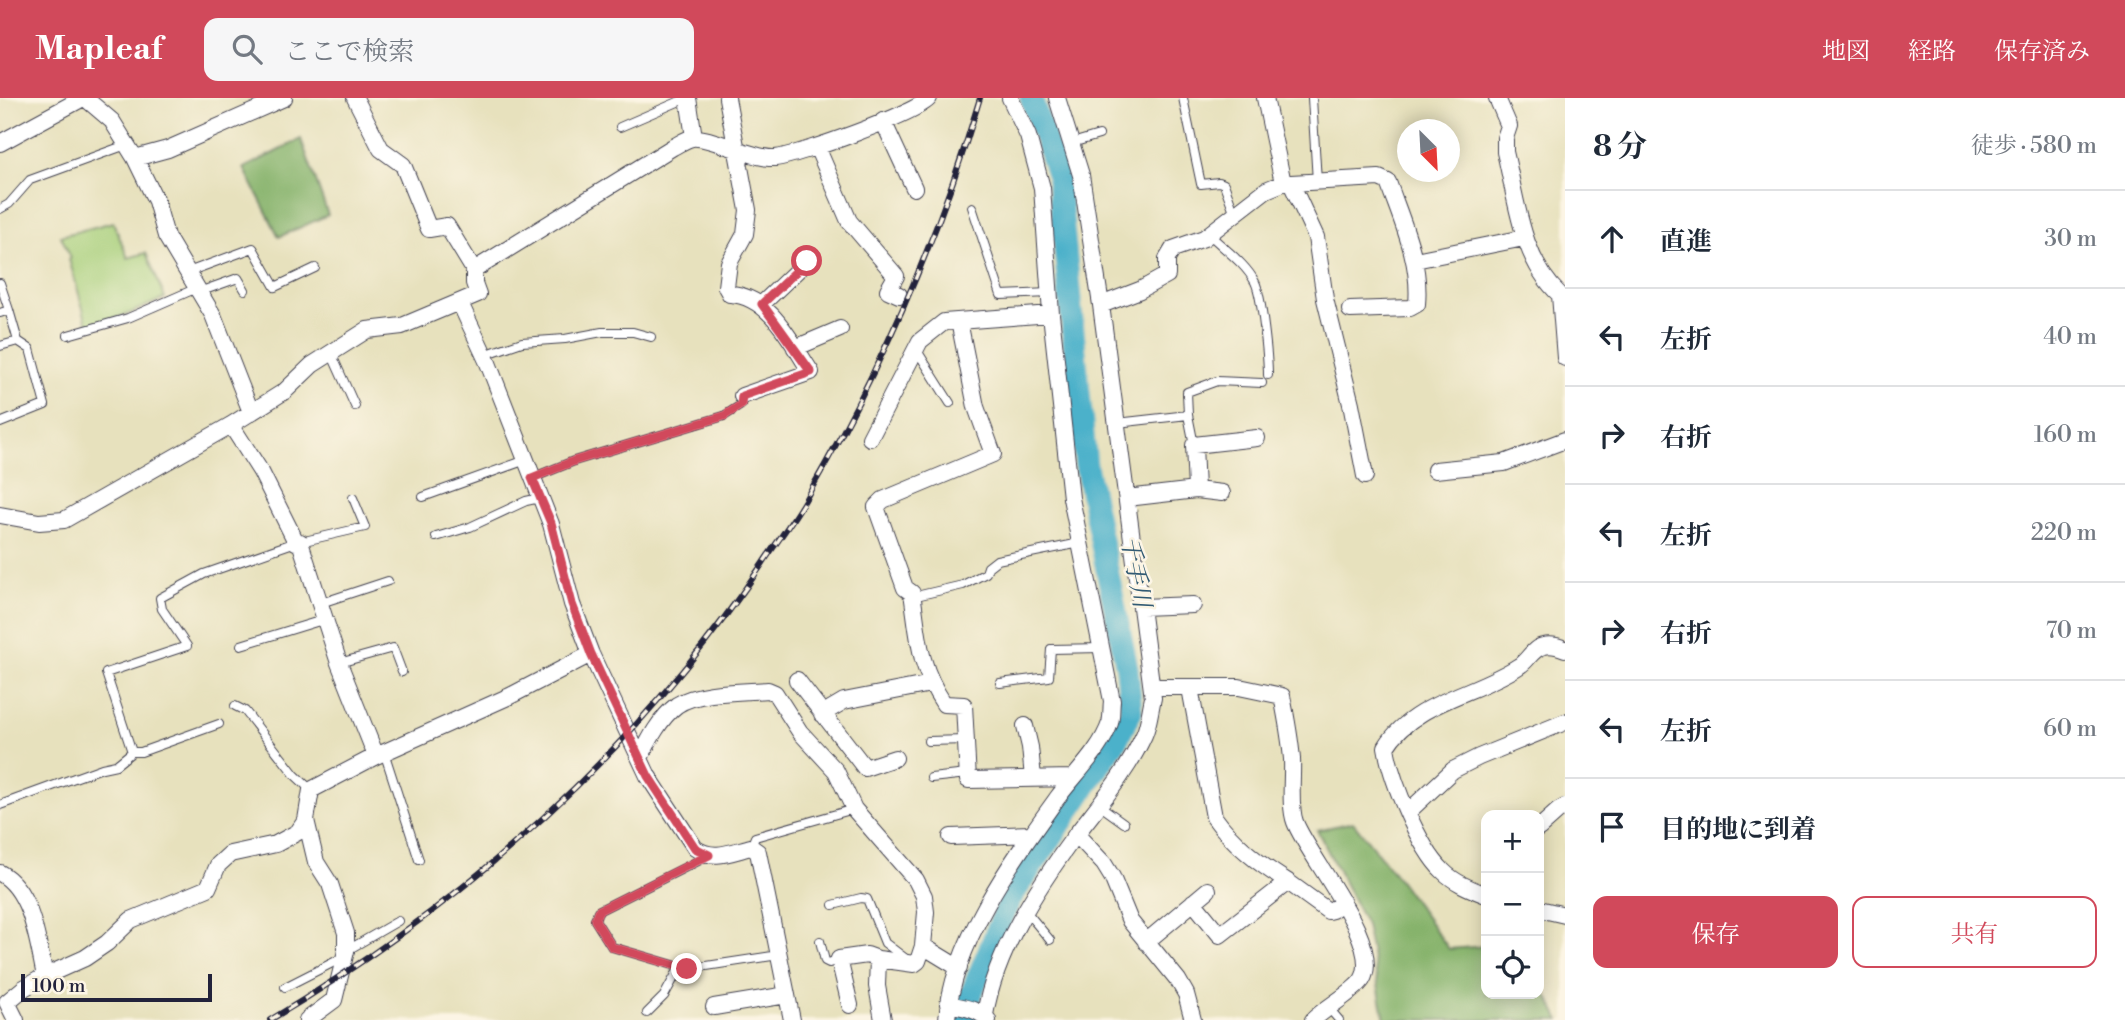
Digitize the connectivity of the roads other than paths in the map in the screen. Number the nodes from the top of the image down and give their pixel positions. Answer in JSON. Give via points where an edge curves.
{"nodes":[{"id":1,"x":84,"y":98,"type":"edge"},
{"id":2,"x":284,"y":98,"type":"edge"},
{"id":3,"x":355,"y":98,"type":"edge"},
{"id":4,"x":687,"y":98,"type":"edge"},
{"id":5,"x":727,"y":98,"type":"edge"},
{"id":6,"x":929,"y":98,"type":"edge"},
{"id":7,"x":1057,"y":98,"type":"edge"},
{"id":8,"x":1183,"y":98,"type":"edge"},
{"id":9,"x":1265,"y":98,"type":"edge"},
{"id":10,"x":1311,"y":98,"type":"edge"},
{"id":11,"x":1497,"y":98,"type":"edge"},
{"id":12,"x":1015,"y":100,"type":"edge"},
{"id":13,"x":883,"y":121,"type":"junction"},
{"id":14,"x":620,"y":127,"type":"dead end"},
{"id":15,"x":1099,"y":135,"type":"dead end"},
{"id":16,"x":694,"y":137,"type":"junction"},
{"id":17,"x":0,"y":143,"type":"edge"},
{"id":18,"x":1072,"y":143,"type":"junction"},
{"id":19,"x":817,"y":147,"type":"junction"},
{"id":20,"x":737,"y":150,"type":"junction"},
{"id":21,"x":131,"y":152,"type":"junction"},
{"id":22,"x":1318,"y":182,"type":"junction"},
{"id":23,"x":1287,"y":183,"type":"junction"},
{"id":24,"x":914,"y":188,"type":"dead end"},
{"id":25,"x":972,"y":207,"type":"dead end"},
{"id":26,"x":0,"y":209,"type":"edge"},
{"id":27,"x":1235,"y":214,"type":"junction"},
{"id":28,"x":1209,"y":234,"type":"junction"},
{"id":29,"x":1524,"y":237,"type":"junction"},
{"id":30,"x":1415,"y":260,"type":"junction"},
{"id":31,"x":807,"y":261,"type":"dead end"},
{"id":32,"x":314,"y":268,"type":"dead end"},
{"id":33,"x":474,"y":271,"type":"junction"},
{"id":34,"x":187,"y":272,"type":"junction"},
{"id":35,"x":0,"y":283,"type":"edge"},
{"id":36,"x":198,"y":290,"type":"junction"},
{"id":37,"x":245,"y":290,"type":"dead end"},
{"id":38,"x":1050,"y":293,"type":"junction"},
{"id":39,"x":899,"y":295,"type":"dead end"},
{"id":40,"x":1562,"y":295,"type":"edge"},
{"id":41,"x":460,"y":303,"type":"junction"},
{"id":42,"x":762,"y":304,"type":"junction"},
{"id":43,"x":1101,"y":305,"type":"junction"},
{"id":44,"x":1349,"y":310,"type":"dead end"},
{"id":45,"x":4,"y":312,"type":"edge"},
{"id":46,"x":1051,"y":314,"type":"junction"},
{"id":47,"x":959,"y":321,"type":"junction"},
{"id":48,"x":840,"y":329,"type":"dead end"},
{"id":49,"x":68,"y":335,"type":"dead end"},
{"id":50,"x":651,"y":337,"type":"dead end"},
{"id":51,"x":19,"y":341,"type":"junction"},
{"id":52,"x":0,"y":346,"type":"edge"},
{"id":53,"x":795,"y":348,"type":"junction"},
{"id":54,"x":916,"y":349,"type":"junction"},
{"id":55,"x":331,"y":353,"type":"junction"},
{"id":56,"x":484,"y":355,"type":"junction"},
{"id":57,"x":1565,"y":358,"type":"edge"},
{"id":58,"x":1268,"y":375,"type":"dead end"},
{"id":59,"x":1262,"y":383,"type":"dead end"},
{"id":60,"x":742,"y":396,"type":"joint"},
{"id":61,"x":950,"y":403,"type":"dead end"},
{"id":62,"x":355,"y":406,"type":"dead end"},
{"id":63,"x":251,"y":412,"type":"junction"},
{"id":64,"x":1188,"y":415,"type":"junction"},
{"id":65,"x":0,"y":423,"type":"edge"},
{"id":66,"x":1117,"y":423,"type":"junction"},
{"id":67,"x":231,"y":425,"type":"junction"},
{"id":68,"x":870,"y":438,"type":"dead end"},
{"id":69,"x":1257,"y":438,"type":"dead end"},
{"id":70,"x":1565,"y":440,"type":"edge"},
{"id":71,"x":1194,"y":445,"type":"junction"},
{"id":72,"x":526,"y":460,"type":"junction"},
{"id":73,"x":1435,"y":470,"type":"dead end"},
{"id":74,"x":1365,"y":476,"type":"dead end"},
{"id":75,"x":532,"y":478,"type":"junction"},
{"id":76,"x":1196,"y":490,"type":"junction"},
{"id":77,"x":1222,"y":493,"type":"dead end"},
{"id":78,"x":424,"y":497,"type":"dead end"},
{"id":79,"x":353,"y":498,"type":"dead end"},
{"id":80,"x":540,"y":498,"type":"junction"},
{"id":81,"x":1127,"y":498,"type":"junction"},
{"id":82,"x":0,"y":515,"type":"edge"},
{"id":83,"x":436,"y":537,"type":"dead end"},
{"id":84,"x":298,"y":542,"type":"junction"},
{"id":85,"x":1080,"y":543,"type":"junction"},
{"id":86,"x":388,"y":581,"type":"dead end"},
{"id":87,"x":912,"y":597,"type":"junction"},
{"id":88,"x":1193,"y":605,"type":"dead end"},
{"id":89,"x":1142,"y":607,"type":"junction"},
{"id":90,"x":324,"y":611,"type":"junction"},
{"id":91,"x":241,"y":645,"type":"dead end"},
{"id":92,"x":1102,"y":648,"type":"junction"},
{"id":93,"x":1565,"y":649,"type":"edge"},
{"id":94,"x":591,"y":654,"type":"junction"},
{"id":95,"x":339,"y":663,"type":"junction"},
{"id":96,"x":401,"y":672,"type":"dead end"},
{"id":97,"x":797,"y":680,"type":"dead end"},
{"id":98,"x":1000,"y":683,"type":"dead end"},
{"id":99,"x":931,"y":684,"type":"junction"},
{"id":100,"x":1152,"y":687,"type":"junction"},
{"id":101,"x":1190,"y":688,"type":"junction"},
{"id":102,"x":235,"y":706,"type":"dead end"},
{"id":103,"x":822,"y":714,"type":"junction"},
{"id":104,"x":1565,"y":722,"type":"edge"},
{"id":105,"x":219,"y":724,"type":"dead end"},
{"id":106,"x":1025,"y":726,"type":"dead end"},
{"id":107,"x":965,"y":740,"type":"junction"},
{"id":108,"x":928,"y":741,"type":"dead end"},
{"id":109,"x":132,"y":752,"type":"junction"},
{"id":110,"x":380,"y":754,"type":"junction"},
{"id":111,"x":640,"y":758,"type":"junction"},
{"id":112,"x":895,"y":758,"type":"dead end"},
{"id":113,"x":967,"y":774,"type":"junction"},
{"id":114,"x":931,"y":778,"type":"dead end"},
{"id":115,"x":1033,"y":778,"type":"junction"},
{"id":116,"x":1072,"y":778,"type":"junction"},
{"id":117,"x":311,"y":790,"type":"junction"},
{"id":118,"x":0,"y":804,"type":"edge"},
{"id":119,"x":1099,"y":805,"type":"junction"},
{"id":120,"x":1565,"y":807,"type":"edge"},
{"id":121,"x":854,"y":809,"type":"junction"},
{"id":122,"x":1408,"y":812,"type":"junction"},
{"id":123,"x":306,"y":820,"type":"junction"},
{"id":124,"x":1124,"y":822,"type":"dead end"},
{"id":125,"x":1544,"y":824,"type":"edge"},
{"id":126,"x":1031,"y":834,"type":"junction"},
{"id":127,"x":1076,"y":834,"type":"junction"},
{"id":128,"x":951,"y":837,"type":"dead end"},
{"id":129,"x":751,"y":847,"type":"junction"},
{"id":130,"x":709,"y":855,"type":"junction"},
{"id":131,"x":419,"y":860,"type":"dead end"},
{"id":132,"x":0,"y":873,"type":"edge"},
{"id":133,"x":1288,"y":883,"type":"junction"},
{"id":134,"x":1208,"y":890,"type":"dead end"},
{"id":135,"x":1481,"y":893,"type":"edge"},
{"id":136,"x":1194,"y":902,"type":"junction"},
{"id":137,"x":1343,"y":902,"type":"junction"},
{"id":138,"x":833,"y":905,"type":"dead end"},
{"id":139,"x":1025,"y":910,"type":"junction"},
{"id":140,"x":1544,"y":910,"type":"edge"},
{"id":141,"x":1565,"y":915,"type":"edge"},
{"id":142,"x":398,"y":921,"type":"dead end"},
{"id":143,"x":1050,"y":940,"type":"dead end"},
{"id":144,"x":820,"y":941,"type":"dead end"},
{"id":145,"x":1146,"y":942,"type":"junction"},
{"id":146,"x":923,"y":946,"type":"junction"},
{"id":147,"x":345,"y":954,"type":"junction"},
{"id":148,"x":779,"y":955,"type":"junction"},
{"id":149,"x":839,"y":959,"type":"junction"},
{"id":150,"x":878,"y":959,"type":"junction"},
{"id":151,"x":914,"y":964,"type":"junction"},
{"id":152,"x":680,"y":967,"type":"junction"},
{"id":153,"x":958,"y":968,"type":"junction"},
{"id":154,"x":45,"y":976,"type":"junction"},
{"id":155,"x":285,"y":987,"type":"dead end"},
{"id":156,"x":787,"y":995,"type":"junction"},
{"id":157,"x":850,"y":1005,"type":"dead end"},
{"id":158,"x":1327,"y":1006,"type":"junction"},
{"id":159,"x":714,"y":1007,"type":"dead end"},
{"id":160,"x":950,"y":1010,"type":"edge"},
{"id":161,"x":647,"y":1013,"type":"dead end"},
{"id":162,"x":984,"y":1016,"type":"edge"},
{"id":163,"x":16,"y":1020,"type":"edge"},
{"id":164,"x":307,"y":1020,"type":"edge"},
{"id":165,"x":792,"y":1020,"type":"edge"},
{"id":166,"x":883,"y":1020,"type":"edge"},
{"id":167,"x":1193,"y":1020,"type":"edge"},
{"id":168,"x":1313,"y":1020,"type":"edge"},
{"id":169,"x":1339,"y":1020,"type":"edge"}],
"edges":[{"from":1,"to":17,"type":"street"},
{"from":1,"to":21,"type":"street","via":[[112,121]]},
{"from":2,"to":21,"type":"street","via":[[168,149]]},
{"from":3,"to":33,"type":"street","via":[[381,149],[403,165],[429,229],[447,226]]},
{"from":4,"to":14,"type":"lane"},
{"from":4,"to":16,"type":"street"},
{"from":5,"to":20,"type":"street"},
{"from":6,"to":13,"type":"street"},
{"from":7,"to":18,"type":"street"},
{"from":8,"to":27,"type":"lane","via":[[1202,184],[1224,184]]},
{"from":9,"to":23,"type":"street"},
{"from":10,"to":22,"type":"lane"},
{"from":11,"to":29,"type":"street","via":[[1509,125],[1505,152]]},
{"from":12,"to":38,"type":"street","via":[[1042,188]]},
{"from":13,"to":19,"type":"street"},
{"from":13,"to":24,"type":"street"},
{"from":15,"to":18,"type":"lane"},
{"from":16,"to":20,"type":"street"},
{"from":16,"to":33,"type":"street"},
{"from":18,"to":43,"type":"street"},
{"from":19,"to":20,"type":"street","via":[[774,159]]},
{"from":19,"to":39,"type":"street","via":[[849,221],[896,276],[888,289]]},
{"from":20,"to":42,"type":"street","via":[[748,220],[729,263],[726,287],[730,294]]},
{"from":21,"to":26,"type":"lane","via":[[30,180]]},
{"from":21,"to":34,"type":"street","via":[[156,201],[166,236]]},
{"from":22,"to":23,"type":"street"},
{"from":22,"to":30,"type":"street","via":[[1379,178],[1388,182]]},
{"from":23,"to":27,"type":"street","via":[[1266,190]]},
{"from":23,"to":74,"type":"street","via":[[1316,237],[1325,299]]},
{"from":25,"to":38,"type":"lane","via":[[1001,295]]},
{"from":27,"to":28,"type":"street"},
{"from":28,"to":43,"type":"street","via":[[1173,249],[1167,259],[1167,275]]},
{"from":28,"to":58,"type":"lane","via":[[1255,284]]},
{"from":29,"to":30,"type":"street"},
{"from":29,"to":40,"type":"street","via":[[1545,281]]},
{"from":30,"to":44,"type":"street","via":[[1417,304]]},
{"from":31,"to":42,"type":"street"},
{"from":32,"to":34,"type":"lane","via":[[275,287],[253,248]]},
{"from":33,"to":41,"type":"street","via":[[478,294]]},
{"from":34,"to":36,"type":"street"},
{"from":35,"to":45,"type":"lane"},
{"from":36,"to":37,"type":"lane","via":[[238,278]]},
{"from":36,"to":49,"type":"lane","via":[[128,318]]},
{"from":36,"to":63,"type":"street","via":[[213,315]]},
{"from":38,"to":46,"type":"street"},
{"from":40,"to":57,"type":"street"},
{"from":41,"to":55,"type":"street","via":[[402,326],[367,330]]},
{"from":41,"to":56,"type":"street"},
{"from":42,"to":53,"type":"street"},
{"from":43,"to":66,"type":"street"},
{"from":45,"to":51,"type":"lane"},
{"from":46,"to":47,"type":"street"},
{"from":46,"to":85,"type":"street"},
{"from":47,"to":54,"type":"street","via":[[944,322]]},
{"from":47,"to":87,"type":"street","via":[[976,407],[993,454],[876,506]]},
{"from":48,"to":53,"type":"street"},
{"from":50,"to":56,"type":"lane","via":[[603,332],[522,342]]},
{"from":51,"to":52,"type":"lane"},
{"from":51,"to":65,"type":"lane","via":[[30,349],[45,405]]},
{"from":53,"to":60,"type":"street","via":[[811,372]]},
{"from":54,"to":61,"type":"lane"},
{"from":54,"to":68,"type":"street"},
{"from":55,"to":62,"type":"lane"},
{"from":55,"to":63,"type":"street"},
{"from":56,"to":72,"type":"street"},
{"from":59,"to":64,"type":"lane","via":[[1217,380],[1187,392]]},
{"from":60,"to":75,"type":"lane","via":[[741,405],[724,416]]},
{"from":63,"to":67,"type":"street"},
{"from":64,"to":66,"type":"lane"},
{"from":64,"to":71,"type":"lane"},
{"from":66,"to":81,"type":"street"},
{"from":67,"to":82,"type":"street","via":[[64,520],[39,522]]},
{"from":67,"to":84,"type":"street"},
{"from":69,"to":71,"type":"street"},
{"from":70,"to":73,"type":"street","via":[[1504,463]]},
{"from":71,"to":76,"type":"street"},
{"from":72,"to":75,"type":"street"},
{"from":72,"to":78,"type":"lane"},
{"from":75,"to":80,"type":"street"},
{"from":76,"to":77,"type":"street"},
{"from":76,"to":81,"type":"street"},
{"from":79,"to":84,"type":"lane","via":[[365,527]]},
{"from":80,"to":83,"type":"lane"},
{"from":80,"to":94,"type":"street"},
{"from":81,"to":89,"type":"street"},
{"from":84,"to":90,"type":"street"},
{"from":84,"to":109,"type":"lane","via":[[204,574],[160,598],[162,609],[187,646],[106,673]]},
{"from":85,"to":87,"type":"lane","via":[[998,561],[962,585]]},
{"from":85,"to":92,"type":"street"},
{"from":86,"to":90,"type":"lane"},
{"from":87,"to":99,"type":"street","via":[[919,650]]},
{"from":88,"to":89,"type":"street"},
{"from":89,"to":100,"type":"street"},
{"from":90,"to":91,"type":"lane"},
{"from":90,"to":95,"type":"street"},
{"from":92,"to":98,"type":"lane","via":[[1051,649],[1049,677]]},
{"from":92,"to":116,"type":"street","via":[[1112,701],[1110,722],[1097,748]]},
{"from":93,"to":122,"type":"street","via":[[1556,645],[1535,649],[1518,667],[1423,713],[1392,736],[1386,747],[1388,761]]},
{"from":94,"to":110,"type":"street"},
{"from":94,"to":111,"type":"street"},
{"from":95,"to":96,"type":"lane","via":[[393,648]]},
{"from":95,"to":110,"type":"street"},
{"from":97,"to":103,"type":"street"},
{"from":99,"to":103,"type":"street","via":[[844,701]]},
{"from":99,"to":107,"type":"street","via":[[944,704],[964,705]]},
{"from":100,"to":101,"type":"street"},
{"from":100,"to":119,"type":"street","via":[[1145,732],[1124,773]]},
{"from":101,"to":133,"type":"street","via":[[1214,817],[1251,859]]},
{"from":101,"to":137,"type":"street","via":[[1239,687],[1282,695],[1292,756],[1294,819]]},
{"from":102,"to":117,"type":"lane","via":[[245,711]]},
{"from":103,"to":112,"type":"street","via":[[866,768]]},
{"from":104,"to":122,"type":"street","via":[[1453,770]]},
{"from":105,"to":109,"type":"lane"},
{"from":106,"to":115,"type":"street"},
{"from":107,"to":108,"type":"lane"},
{"from":107,"to":113,"type":"street"},
{"from":109,"to":118,"type":"lane","via":[[116,765]]},
{"from":110,"to":117,"type":"street"},
{"from":110,"to":131,"type":"lane"},
{"from":111,"to":121,"type":"street","via":[[655,730],[676,706],[710,695],[768,690],[835,771]]},
{"from":111,"to":130,"type":"street","via":[[695,848]]},
{"from":113,"to":114,"type":"lane"},
{"from":113,"to":115,"type":"street","via":[[968,780]]},
{"from":115,"to":116,"type":"street"},
{"from":116,"to":126,"type":"street"},
{"from":117,"to":123,"type":"street"},
{"from":119,"to":124,"type":"lane"},
{"from":119,"to":127,"type":"street"},
{"from":120,"to":125,"type":"street"},
{"from":121,"to":129,"type":"lane","via":[[755,837]]},
{"from":121,"to":146,"type":"street","via":[[916,880],[926,912]]},
{"from":122,"to":135,"type":"street","via":[[1427,852],[1443,872]]},
{"from":123,"to":147,"type":"street","via":[[316,862],[330,884],[346,933]]},
{"from":123,"to":154,"type":"street","via":[[298,832],[276,844],[230,854],[218,865],[208,888],[131,920],[85,958]]},
{"from":126,"to":128,"type":"street"},
{"from":126,"to":153,"type":"street","via":[[988,900]]},
{"from":127,"to":139,"type":"street"},
{"from":127,"to":145,"type":"street","via":[[1112,877],[1130,921]]},
{"from":129,"to":130,"type":"street"},
{"from":129,"to":148,"type":"street","via":[[758,852]]},
{"from":130,"to":152,"type":"lane","via":[[598,911],[595,920],[612,947]]},
{"from":132,"to":154,"type":"street","via":[[8,877],[26,904]]},
{"from":133,"to":136,"type":"street","via":[[1220,935]]},
{"from":133,"to":137,"type":"street","via":[[1328,911]]},
{"from":134,"to":136,"type":"street"},
{"from":136,"to":145,"type":"street"},
{"from":137,"to":158,"type":"street","via":[[1367,962],[1362,979]]},
{"from":138,"to":151,"type":"lane","via":[[867,899],[884,943]]},
{"from":139,"to":143,"type":"lane"},
{"from":139,"to":162,"type":"street","via":[[988,993]]},
{"from":140,"to":141,"type":"street"},
{"from":142,"to":147,"type":"lane"},
{"from":144,"to":149,"type":"lane","via":[[825,961]]},
{"from":145,"to":167,"type":"street","via":[[1178,979]]},
{"from":146,"to":151,"type":"street"},
{"from":146,"to":153,"type":"street"},
{"from":147,"to":155,"type":"lane"},
{"from":147,"to":164,"type":"street","via":[[334,1000]]},
{"from":148,"to":152,"type":"lane"},
{"from":148,"to":156,"type":"street"},
{"from":149,"to":150,"type":"street","via":[[867,954]]},
{"from":149,"to":157,"type":"street"},
{"from":150,"to":151,"type":"street"},
{"from":150,"to":166,"type":"street"},
{"from":152,"to":161,"type":"lane","via":[[664,996]]},
{"from":153,"to":160,"type":"street"},
{"from":154,"to":163,"type":"street","via":[[7,1002]]},
{"from":156,"to":159,"type":"street"},
{"from":156,"to":165,"type":"street"},
{"from":158,"to":168,"type":"street"},
{"from":158,"to":169,"type":"lane"},
{"from":160,"to":162,"type":"street"}]}
